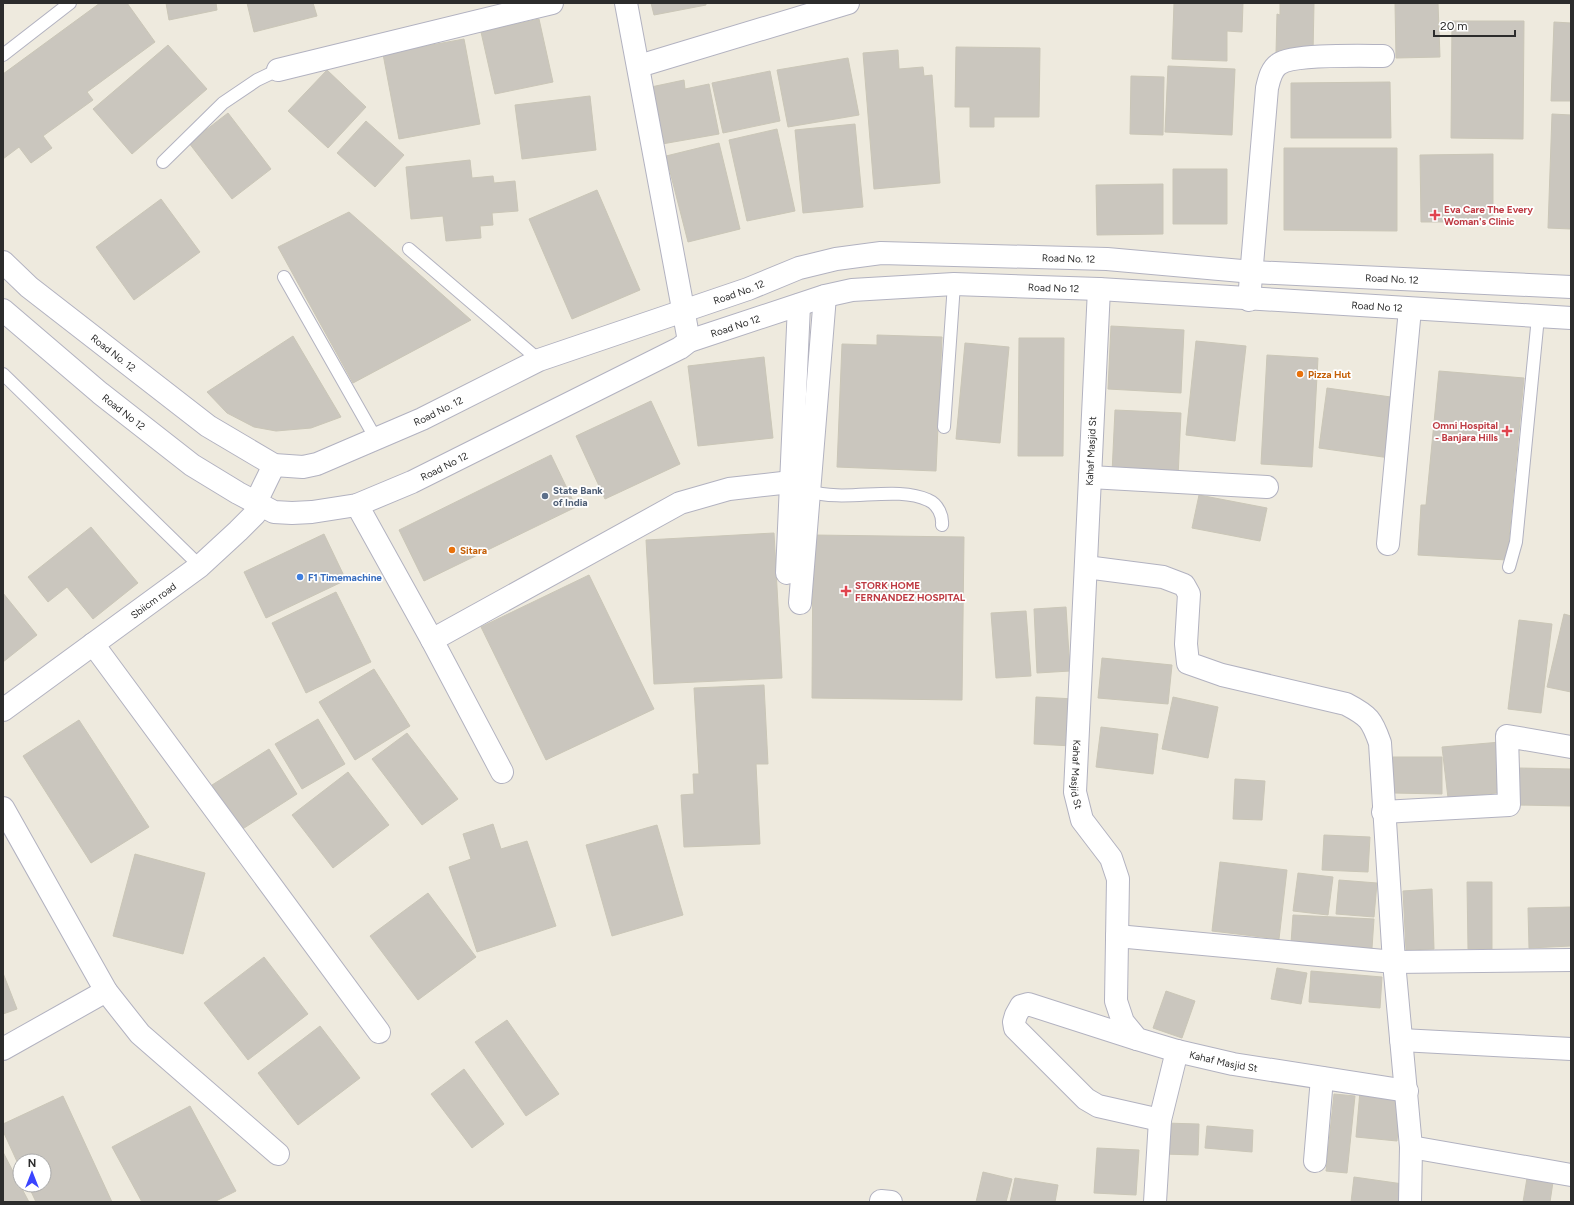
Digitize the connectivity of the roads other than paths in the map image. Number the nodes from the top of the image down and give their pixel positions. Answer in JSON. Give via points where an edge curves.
{"nodes":[{"id":1,"x":70,"y":3,"type":"edge"},
{"id":2,"x":552,"y":3,"type":"edge"},
{"id":3,"x":626,"y":3,"type":"edge"},
{"id":4,"x":848,"y":3,"type":"edge"},
{"id":5,"x":3,"y":55,"type":"edge"},
{"id":6,"x":1383,"y":56,"type":"dead end"},
{"id":7,"x":639,"y":66,"type":"junction"},
{"id":8,"x":278,"y":70,"type":"joint"},
{"id":9,"x":163,"y":162,"type":"dead end"},
{"id":10,"x":409,"y":249,"type":"dead end"},
{"id":11,"x":3,"y":262,"type":"edge"},
{"id":12,"x":1253,"y":272,"type":"junction"},
{"id":13,"x":284,"y":277,"type":"dead end"},
{"id":14,"x":954,"y":284,"type":"junction"},
{"id":15,"x":1571,"y":287,"type":"edge"},
{"id":16,"x":1099,"y":289,"type":"junction"},
{"id":17,"x":825,"y":296,"type":"junction"},
{"id":18,"x":1249,"y":300,"type":"junction"},
{"id":19,"x":799,"y":305,"type":"junction"},
{"id":20,"x":1410,"y":309,"type":"junction"},
{"id":21,"x":3,"y":310,"type":"edge"},
{"id":22,"x":682,"y":312,"type":"junction"},
{"id":23,"x":1538,"y":317,"type":"junction"},
{"id":24,"x":1571,"y":318,"type":"edge"},
{"id":25,"x":689,"y":341,"type":"junction"},
{"id":26,"x":539,"y":360,"type":"junction"},
{"id":27,"x":3,"y":374,"type":"edge"},
{"id":28,"x":944,"y":427,"type":"dead end"},
{"id":29,"x":376,"y":438,"type":"junction"},
{"id":30,"x":274,"y":465,"type":"junction"},
{"id":31,"x":1090,"y":477,"type":"junction"},
{"id":32,"x":800,"y":487,"type":"junction"},
{"id":33,"x":1267,"y":487,"type":"dead end"},
{"id":34,"x":256,"y":502,"type":"junction"},
{"id":35,"x":357,"y":505,"type":"junction"},
{"id":36,"x":942,"y":525,"type":"dead end"},
{"id":37,"x":1388,"y":544,"type":"dead end"},
{"id":38,"x":200,"y":566,"type":"junction"},
{"id":39,"x":1509,"y":567,"type":"dead end"},
{"id":40,"x":1086,"y":568,"type":"junction"},
{"id":41,"x":787,"y":573,"type":"dead end"},
{"id":42,"x":800,"y":603,"type":"dead end"},
{"id":43,"x":432,"y":640,"type":"junction"},
{"id":44,"x":93,"y":644,"type":"junction"},
{"id":45,"x":3,"y":710,"type":"edge"},
{"id":46,"x":1571,"y":747,"type":"edge"},
{"id":47,"x":502,"y":772,"type":"dead end"},
{"id":48,"x":3,"y":808,"type":"edge"},
{"id":49,"x":1383,"y":812,"type":"junction"},
{"id":50,"x":1117,"y":936,"type":"junction"},
{"id":51,"x":1571,"y":960,"type":"edge"},
{"id":52,"x":1394,"y":962,"type":"junction"},
{"id":53,"x":106,"y":992,"type":"junction"},
{"id":54,"x":379,"y":1032,"type":"dead end"},
{"id":55,"x":1137,"y":1039,"type":"junction"},
{"id":56,"x":1401,"y":1040,"type":"junction"},
{"id":57,"x":3,"y":1049,"type":"edge"},
{"id":58,"x":1571,"y":1049,"type":"edge"},
{"id":59,"x":1177,"y":1052,"type":"junction"},
{"id":60,"x":1322,"y":1078,"type":"junction"},
{"id":61,"x":1407,"y":1091,"type":"junction"},
{"id":62,"x":1160,"y":1120,"type":"junction"},
{"id":63,"x":1411,"y":1147,"type":"junction"},
{"id":64,"x":278,"y":1154,"type":"dead end"},
{"id":65,"x":1315,"y":1161,"type":"dead end"},
{"id":66,"x":1571,"y":1175,"type":"edge"},
{"id":67,"x":1155,"y":1202,"type":"edge"},
{"id":68,"x":1410,"y":1202,"type":"edge"}],
"edges":[{"from":1,"to":5,"type":"lane"},
{"from":2,"to":8,"type":"street"},
{"from":3,"to":7,"type":"street"},
{"from":4,"to":7,"type":"street"},
{"from":6,"to":12,"type":"street","via":[[1292,58],[1278,64],[1271,74],[1267,88]]},
{"from":7,"to":22,"type":"street"},
{"from":8,"to":9,"type":"lane","via":[[257,80],[223,103]]},
{"from":10,"to":26,"type":"lane"},
{"from":11,"to":30,"type":"street","name":"Road No. 12","via":[[29,287],[208,426]]},
{"from":12,"to":15,"type":"street","name":"Road No. 12"},
{"from":12,"to":18,"type":"street"},
{"from":12,"to":22,"type":"street","name":"Road No. 12","via":[[1107,259],[881,253],[836,259],[799,268]]},
{"from":13,"to":29,"type":"lane"},
{"from":14,"to":16,"type":"street","name":"Road No 12"},
{"from":14,"to":17,"type":"street","name":"Road No 12","via":[[852,290]]},
{"from":14,"to":28,"type":"lane"},
{"from":16,"to":18,"type":"street","name":"Road No 12"},
{"from":16,"to":31,"type":"street","name":"Kahaf Masjid St"},
{"from":17,"to":19,"type":"street","name":"Road No 12"},
{"from":17,"to":32,"type":"street"},
{"from":18,"to":20,"type":"street","name":"Road No 12"},
{"from":19,"to":25,"type":"street","name":"Road No 12"},
{"from":19,"to":32,"type":"street"},
{"from":20,"to":23,"type":"street","name":"Road No 12"},
{"from":20,"to":37,"type":"street"},
{"from":21,"to":34,"type":"street","name":"Road No 12","via":[[100,393],[192,465]]},
{"from":22,"to":25,"type":"street"},
{"from":22,"to":26,"type":"street","name":"Road No. 12"},
{"from":23,"to":24,"type":"street","name":"Road No 12"},
{"from":23,"to":39,"type":"lane","via":[[1516,542]]},
{"from":25,"to":35,"type":"street","name":"Road No 12","via":[[680,348],[412,482]]},
{"from":26,"to":29,"type":"street","name":"Road No. 12","via":[[422,419]]},
{"from":27,"to":38,"type":"lane"},
{"from":29,"to":30,"type":"street","name":"Road No. 12","via":[[317,464],[303,467]]},
{"from":30,"to":34,"type":"street","name":"Sbiicm road"},
{"from":31,"to":33,"type":"street"},
{"from":31,"to":40,"type":"street","name":"Kahaf Masjid St"},
{"from":32,"to":36,"type":"lane","via":[[820,494],[902,495],[928,500],[939,511]]},
{"from":32,"to":41,"type":"street"},
{"from":32,"to":42,"type":"street"},
{"from":32,"to":43,"type":"street","via":[[729,489],[680,504]]},
{"from":34,"to":35,"type":"street","name":"Road No 12","via":[[274,512],[292,513]]},
{"from":34,"to":38,"type":"street","name":"Sbiicm road","via":[[255,514]]},
{"from":35,"to":43,"type":"street"},
{"from":38,"to":44,"type":"street","name":"Sbiicm road"},
{"from":40,"to":49,"type":"street","via":[[1163,577],[1184,585],[1189,594],[1186,644],[1188,663],[1222,675],[1346,704],[1364,713],[1374,725],[1380,743]]},
{"from":40,"to":50,"type":"street","name":"Kahaf Masjid St","via":[[1075,792],[1082,820],[1111,858],[1118,879]]},
{"from":43,"to":47,"type":"street"},
{"from":44,"to":45,"type":"street","name":"Sbiicm road"},
{"from":44,"to":54,"type":"street"},
{"from":46,"to":49,"type":"street","via":[[1507,736],[1509,805]]},
{"from":48,"to":53,"type":"street"},
{"from":49,"to":52,"type":"street"},
{"from":50,"to":52,"type":"street"},
{"from":50,"to":55,"type":"street","name":"Kahaf Masjid St","via":[[1116,1001],[1123,1022]]},
{"from":51,"to":52,"type":"street"},
{"from":52,"to":56,"type":"street"},
{"from":53,"to":57,"type":"street"},
{"from":53,"to":64,"type":"street","via":[[140,1034]]},
{"from":55,"to":59,"type":"street","name":"Kahaf Masjid St"},
{"from":55,"to":62,"type":"street","via":[[1028,1004],[1021,1006],[1014,1022],[1015,1028],[1086,1099],[1098,1106]]},
{"from":56,"to":58,"type":"street"},
{"from":56,"to":61,"type":"street"},
{"from":59,"to":60,"type":"street","name":"Kahaf Masjid St"},
{"from":59,"to":62,"type":"street"},
{"from":60,"to":61,"type":"street","name":"Kahaf Masjid St"},
{"from":60,"to":65,"type":"street"},
{"from":61,"to":63,"type":"street"},
{"from":62,"to":67,"type":"street"},
{"from":63,"to":66,"type":"street"},
{"from":63,"to":68,"type":"street"}]}
